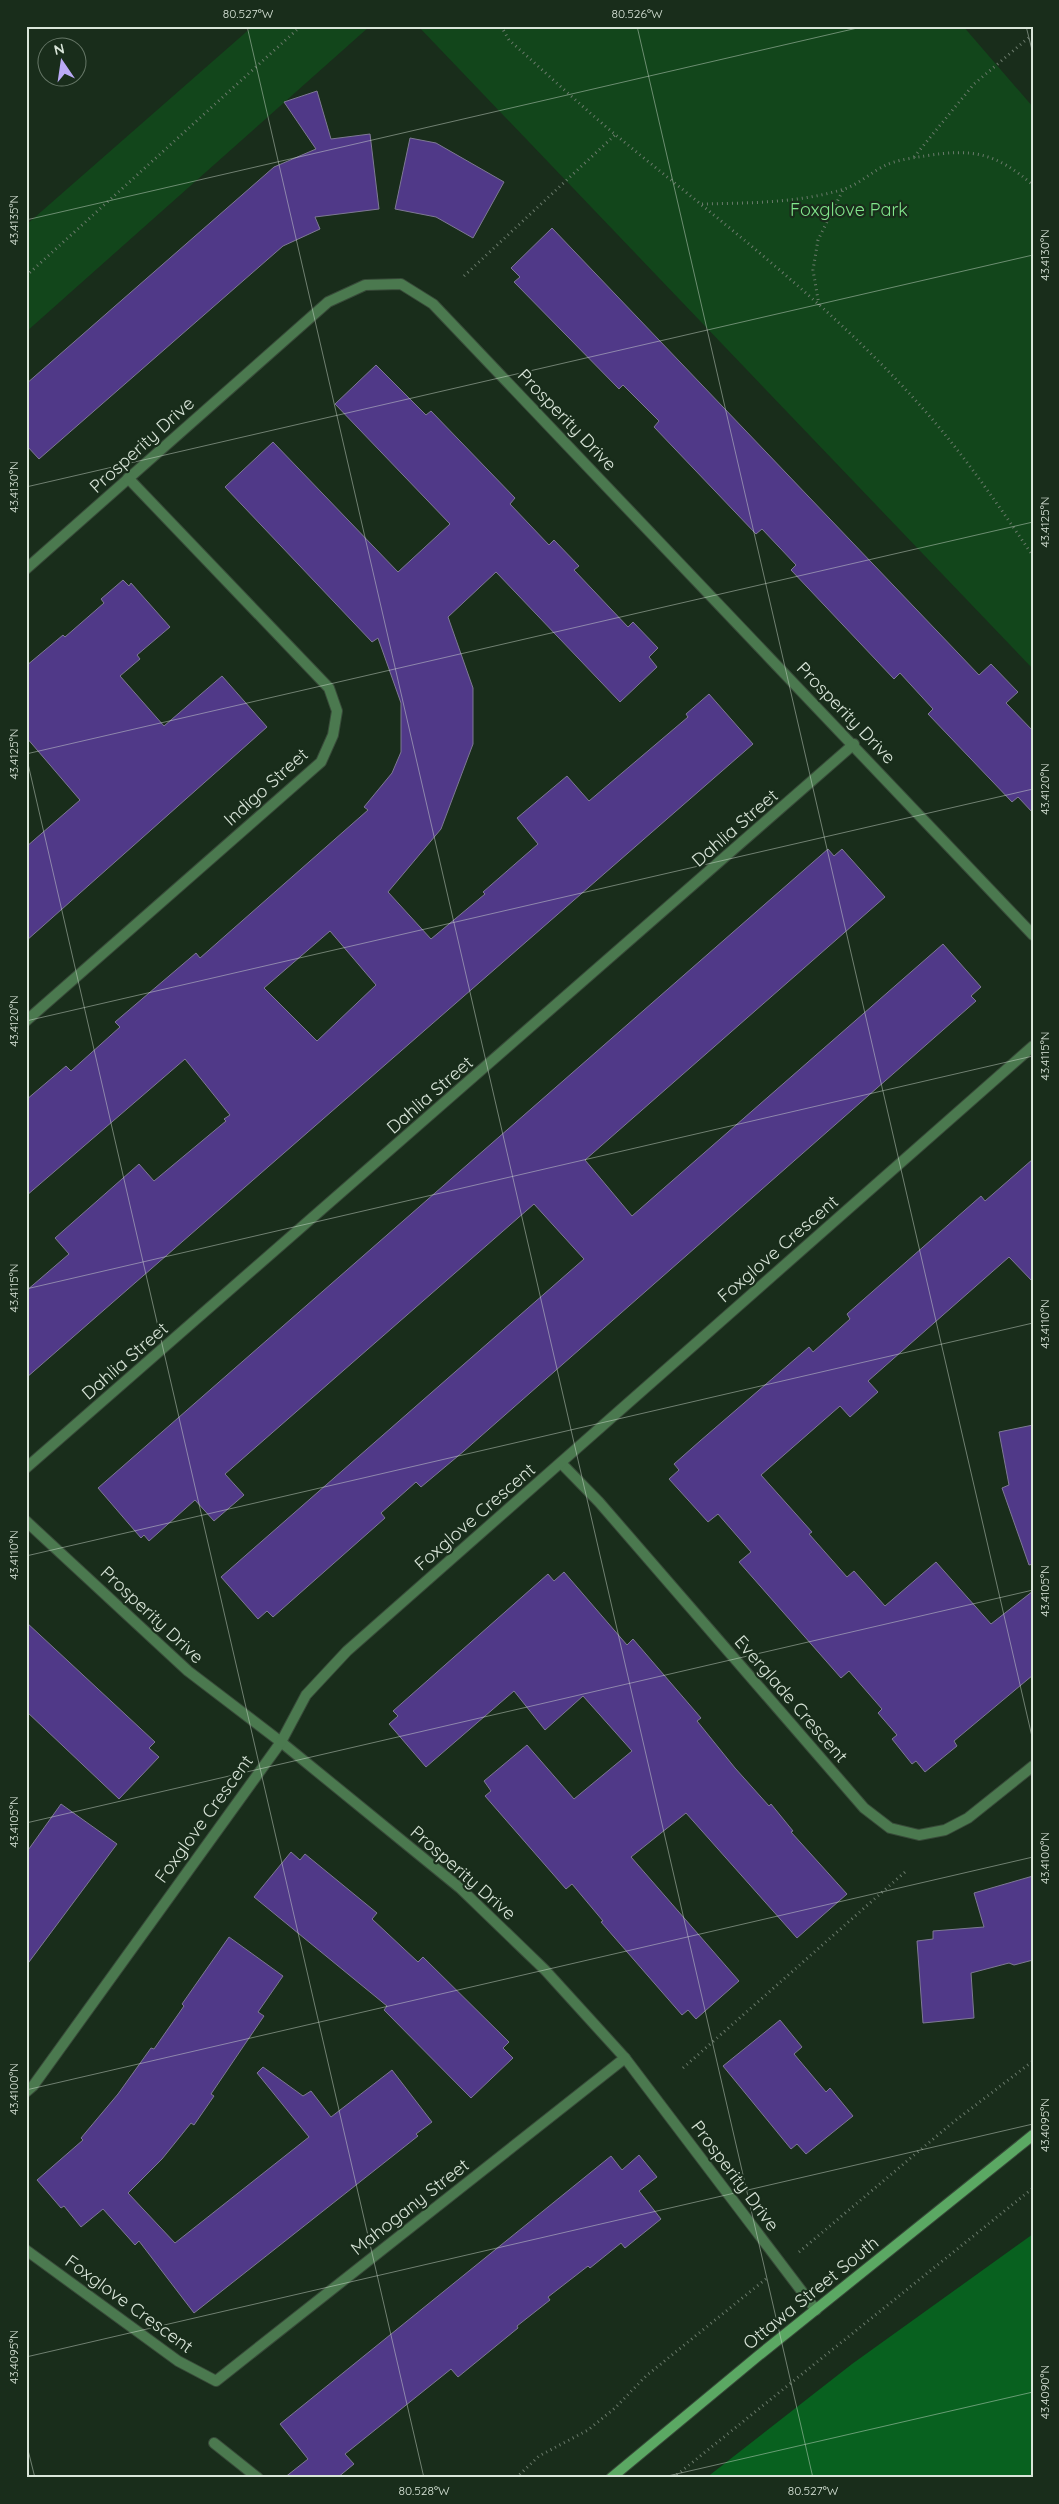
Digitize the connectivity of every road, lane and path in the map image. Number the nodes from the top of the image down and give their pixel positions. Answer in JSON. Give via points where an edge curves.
{"nodes":[{"id":1,"x":301,"y":26,"type":"edge"},
{"id":2,"x":501,"y":26,"type":"edge"},
{"id":3,"x":1033,"y":34,"type":"edge"},
{"id":4,"x":616,"y":134,"type":"junction"},
{"id":5,"x":914,"y":157,"type":"junction"},
{"id":6,"x":1033,"y":186,"type":"edge"},
{"id":7,"x":843,"y":190,"type":"junction"},
{"id":8,"x":702,"y":204,"type":"junction"},
{"id":9,"x":26,"y":276,"type":"edge"},
{"id":10,"x":464,"y":276,"type":"dead end"},
{"id":11,"x":819,"y":305,"type":"junction"},
{"id":12,"x":128,"y":478,"type":"junction"},
{"id":13,"x":1033,"y":556,"type":"edge"},
{"id":14,"x":26,"y":569,"type":"edge"},
{"id":15,"x":854,"y":744,"type":"junction"},
{"id":16,"x":1033,"y":935,"type":"edge"},
{"id":17,"x":26,"y":1021,"type":"edge"},
{"id":18,"x":1033,"y":1046,"type":"edge"},
{"id":19,"x":561,"y":1463,"type":"junction"},
{"id":20,"x":26,"y":1468,"type":"edge"},
{"id":21,"x":26,"y":1521,"type":"edge"},
{"id":22,"x":281,"y":1742,"type":"junction"},
{"id":23,"x":1033,"y":1766,"type":"edge"},
{"id":24,"x":905,"y":1872,"type":"dead end"},
{"id":25,"x":626,"y":2058,"type":"junction"},
{"id":26,"x":1033,"y":2062,"type":"edge"},
{"id":27,"x":684,"y":2068,"type":"dead end"},
{"id":28,"x":26,"y":2092,"type":"edge"},
{"id":29,"x":1033,"y":2135,"type":"edge"},
{"id":30,"x":1033,"y":2188,"type":"edge"},
{"id":31,"x":810,"y":2243,"type":"dead end"},
{"id":32,"x":26,"y":2250,"type":"edge"},
{"id":33,"x":763,"y":2281,"type":"dead end"},
{"id":34,"x":816,"y":2310,"type":"junction"},
{"id":35,"x":216,"y":2381,"type":"joint"},
{"id":36,"x":214,"y":2443,"type":"dead end"},
{"id":37,"x":258,"y":2478,"type":"edge"},
{"id":38,"x":516,"y":2478,"type":"edge"},
{"id":39,"x":611,"y":2478,"type":"edge"},
{"id":40,"x":673,"y":2478,"type":"edge"}],
"edges":[{"from":1,"to":9,"type":"path"},
{"from":2,"to":4,"type":"path","via":[[509,40]]},
{"from":3,"to":5,"type":"path","via":[[974,84]]},
{"from":4,"to":8,"type":"path"},
{"from":4,"to":10,"type":"path"},
{"from":5,"to":6,"type":"path","via":[[955,151],[984,155],[1015,170]]},
{"from":5,"to":7,"type":"path","via":[[886,165]]},
{"from":7,"to":8,"type":"path","via":[[770,202]]},
{"from":7,"to":11,"type":"path","via":[[818,240],[813,270]]},
{"from":8,"to":11,"type":"path"},
{"from":11,"to":13,"type":"path","via":[[883,366],[932,419],[987,488]]},
{"from":12,"to":14,"type":"street","name":"Prosperity Drive"},
{"from":12,"to":15,"type":"street","name":"Prosperity Drive","via":[[328,302],[365,285],[401,284],[434,304]]},
{"from":12,"to":17,"type":"street","name":"Indigo Street","via":[[329,688],[337,712],[333,735],[321,762]]},
{"from":15,"to":16,"type":"street","name":"Prosperity Drive"},
{"from":15,"to":20,"type":"street","name":"Dahlia Street"},
{"from":18,"to":19,"type":"street","name":"Foxglove Crescent"},
{"from":19,"to":22,"type":"street","name":"Foxglove Crescent","via":[[347,1651],[306,1695]]},
{"from":19,"to":23,"type":"street","name":"Everglade Crescent","via":[[599,1502],[864,1808],[890,1828],[919,1835],[946,1830],[968,1818]]},
{"from":21,"to":22,"type":"street","name":"Prosperity Drive","via":[[188,1672]]},
{"from":22,"to":25,"type":"street","name":"Prosperity Drive","via":[[460,1888],[545,1970]]},
{"from":22,"to":28,"type":"street","name":"Foxglove Crescent"},
{"from":24,"to":27,"type":"path"},
{"from":25,"to":34,"type":"street","name":"Prosperity Drive"},
{"from":25,"to":35,"type":"street","name":"Mahogany Street"},
{"from":26,"to":31,"type":"path","via":[[951,2124]]},
{"from":29,"to":34,"type":"main road","name":"Ottawa Street South"},
{"from":30,"to":40,"type":"path"},
{"from":32,"to":35,"type":"street","name":"Foxglove Crescent","via":[[178,2362]]},
{"from":33,"to":38,"type":"path","via":[[646,2376],[588,2430],[539,2456]]},
{"from":34,"to":39,"type":"main road","name":"Ottawa Street South"},
{"from":36,"to":37,"type":"street"}]}
